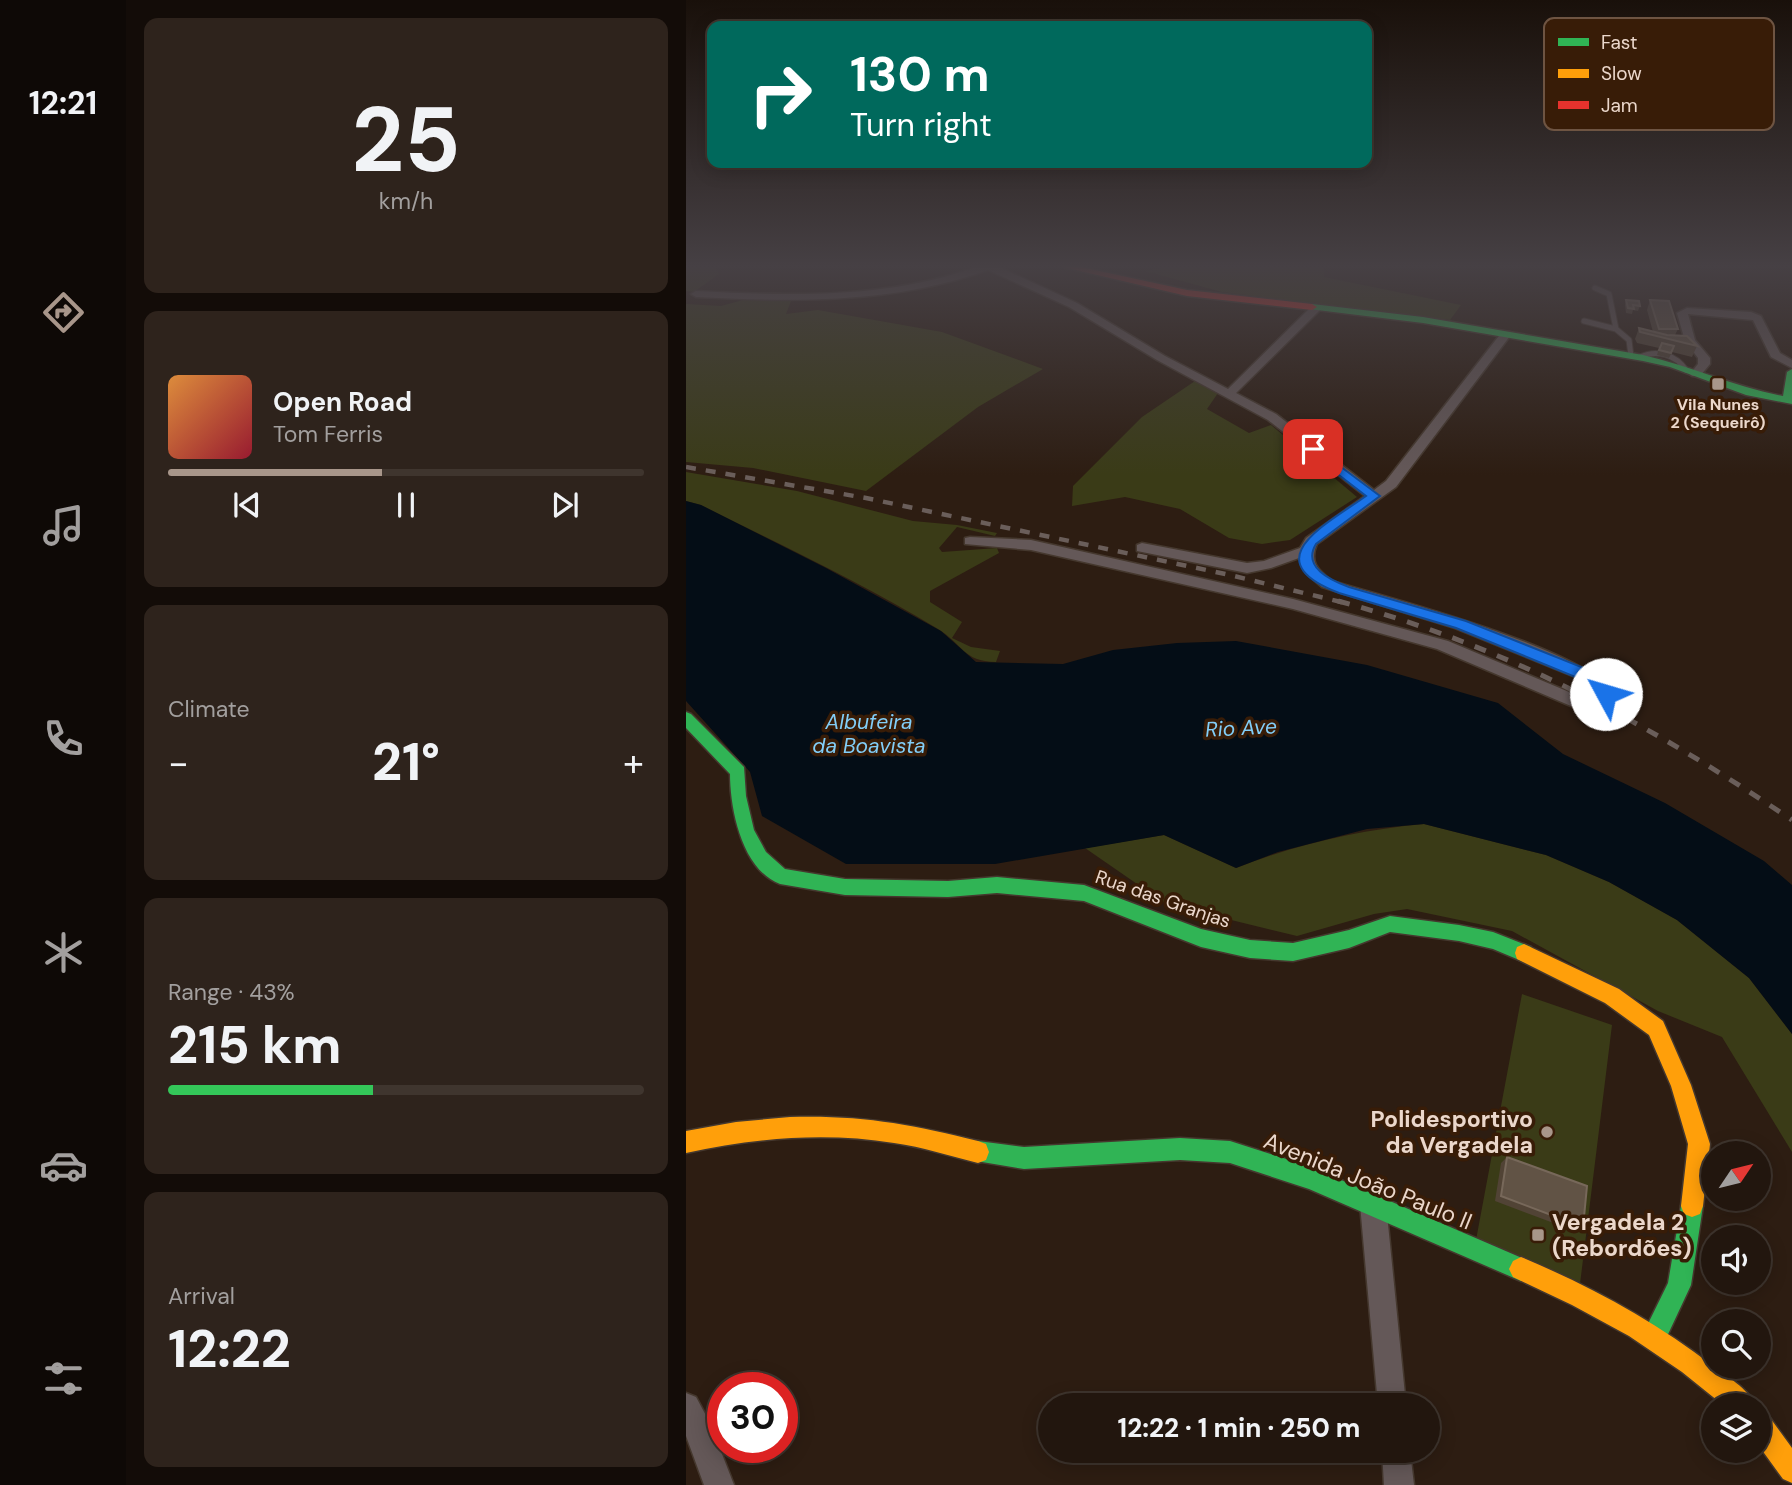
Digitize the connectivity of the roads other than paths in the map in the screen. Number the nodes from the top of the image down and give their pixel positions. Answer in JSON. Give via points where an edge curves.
{"nodes":[{"id":1,"x":1128,"y":336,"type":"edge"},
{"id":2,"x":1287,"y":336,"type":"edge"},
{"id":3,"x":1504,"y":336,"type":"edge"},
{"id":4,"x":1521,"y":336,"type":"edge"},
{"id":5,"x":1625,"y":336,"type":"edge"},
{"id":6,"x":1689,"y":336,"type":"edge"},
{"id":7,"x":1766,"y":336,"type":"edge"},
{"id":8,"x":1639,"y":355,"type":"junction"},
{"id":9,"x":1792,"y":365,"type":"edge"},
{"id":10,"x":1687,"y":368,"type":"junction"},
{"id":11,"x":1792,"y":372,"type":"edge"},
{"id":12,"x":1229,"y":394,"type":"junction"},
{"id":13,"x":1790,"y":400,"type":"edge"},
{"id":14,"x":1374,"y":496,"type":"junction"},
{"id":15,"x":970,"y":541,"type":"dead end"},
{"id":16,"x":1142,"y":548,"type":"dead end"},
{"id":17,"x":1305,"y":551,"type":"junction"},
{"id":18,"x":686,"y":718,"type":"edge"},
{"id":19,"x":686,"y":1142,"type":"edge"},
{"id":20,"x":1373,"y":1204,"type":"junction"},
{"id":21,"x":1654,"y":1336,"type":"junction"},
{"id":22,"x":1391,"y":1393,"type":"edge"},
{"id":23,"x":1729,"y":1393,"type":"edge"},
{"id":24,"x":686,"y":1407,"type":"edge"},
{"id":25,"x":1771,"y":1441,"type":"edge"},
{"id":26,"x":1397,"y":1463,"type":"edge"},
{"id":27,"x":1792,"y":1470,"type":"edge"},
{"id":28,"x":719,"y":1485,"type":"edge"},
{"id":29,"x":1399,"y":1485,"type":"edge"}],
"edges":[{"from":1,"to":12,"type":"street"},
{"from":2,"to":12,"type":"street"},
{"from":3,"to":14,"type":"street","via":[[1391,484]]},
{"from":4,"to":8,"type":"street"},
{"from":5,"to":8,"type":"lane"},
{"from":6,"to":10,"type":"street","via":[[1704,364]]},
{"from":7,"to":9,"type":"street","via":[[1775,355]]},
{"from":8,"to":10,"type":"street"},
{"from":10,"to":13,"type":"street","via":[[1750,393]]},
{"from":11,"to":13,"type":"street"},
{"from":12,"to":14,"type":"street","via":[[1272,418]]},
{"from":14,"to":17,"type":"street","via":[[1311,541]]},
{"from":15,"to":17,"type":"street","via":[[1031,545],[1293,604],[1442,645],[1578,703],[1593,706],[1604,702],[1606,694],[1584,674],[1538,654],[1461,624],[1327,584],[1314,574]]},
{"from":16,"to":17,"type":"street","via":[[1247,568]]},
{"from":18,"to":21,"type":"street","name":"Rua das Granjas","via":[[738,772],[746,831],[760,857],[780,876],[845,887],[948,889],[997,884],[1084,893],[1201,938],[1250,949],[1293,952],[1390,924],[1459,933],[1493,941],[1612,996],[1656,1028],[1681,1084],[1699,1144],[1678,1285]]},
{"from":19,"to":20,"type":"street","name":"Avenida João Paulo II","via":[[766,1128],[900,1133],[1032,1159],[1208,1149],[1275,1165]]},
{"from":20,"to":21,"type":"street","name":"Avenida João Paulo II","via":[[1576,1294]]},
{"from":20,"to":22,"type":"street"},
{"from":21,"to":23,"type":"street","name":"Avenida João Paulo II"},
{"from":24,"to":28,"type":"street"},
{"from":25,"to":27,"type":"street"},
{"from":26,"to":29,"type":"street"}]}
